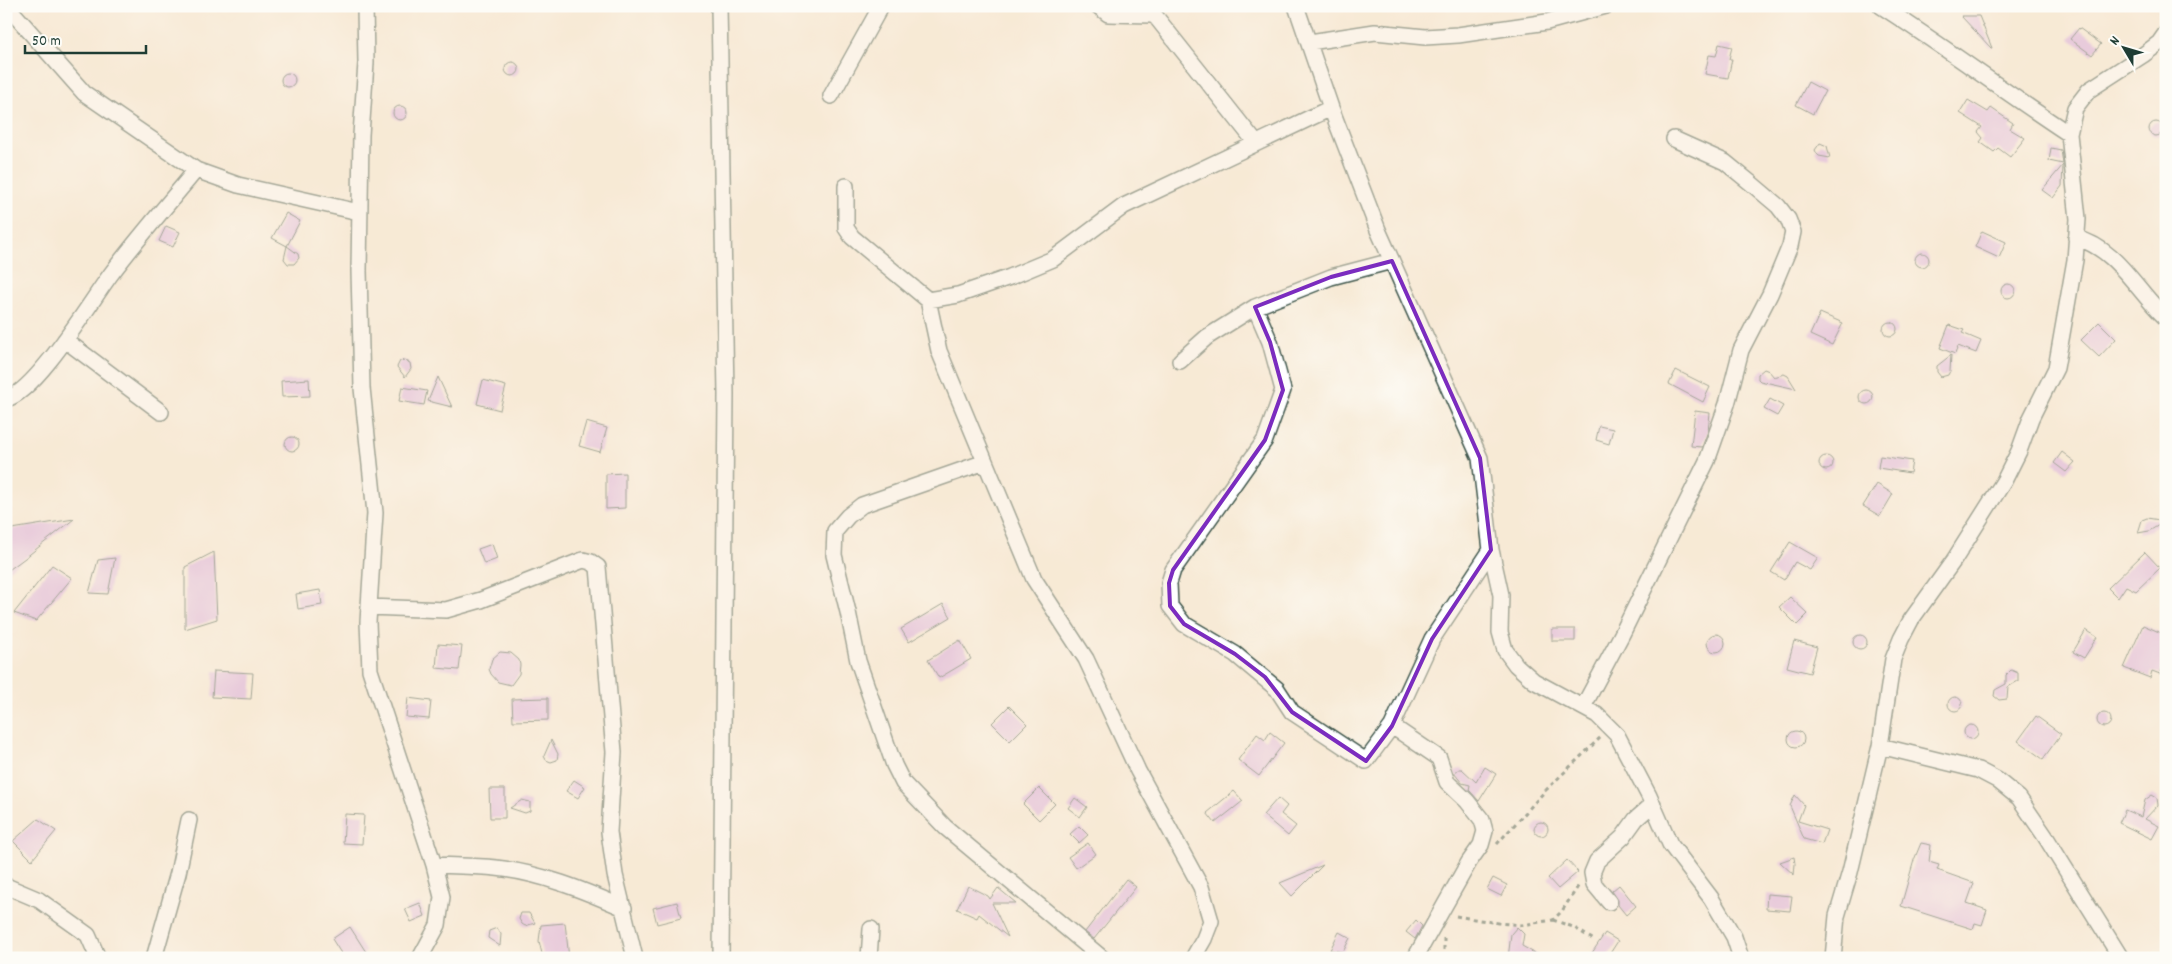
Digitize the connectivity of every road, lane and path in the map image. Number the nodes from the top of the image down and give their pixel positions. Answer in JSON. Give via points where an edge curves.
{"nodes":[{"id":1,"x":7,"y":6,"type":"edge"},
{"id":2,"x":365,"y":6,"type":"edge"},
{"id":3,"x":719,"y":6,"type":"edge"},
{"id":4,"x":881,"y":6,"type":"edge"},
{"id":5,"x":1098,"y":6,"type":"edge"},
{"id":6,"x":1296,"y":6,"type":"edge"},
{"id":7,"x":1606,"y":6,"type":"edge"},
{"id":8,"x":1881,"y":6,"type":"edge"},
{"id":9,"x":2166,"y":33,"type":"edge"},
{"id":10,"x":1310,"y":42,"type":"junction"},
{"id":11,"x":831,"y":96,"type":"dead end"},
{"id":12,"x":1331,"y":108,"type":"junction"},
{"id":13,"x":2069,"y":134,"type":"junction"},
{"id":14,"x":1674,"y":138,"type":"dead end"},
{"id":15,"x":1256,"y":143,"type":"junction"},
{"id":16,"x":196,"y":170,"type":"junction"},
{"id":17,"x":846,"y":186,"type":"dead end"},
{"id":18,"x":359,"y":212,"type":"junction"},
{"id":19,"x":2076,"y":238,"type":"junction"},
{"id":20,"x":1392,"y":261,"type":"junction"},
{"id":21,"x":928,"y":300,"type":"junction"},
{"id":22,"x":1255,"y":307,"type":"junction"},
{"id":23,"x":2166,"y":318,"type":"edge"},
{"id":24,"x":65,"y":340,"type":"junction"},
{"id":25,"x":1180,"y":361,"type":"dead end"},
{"id":26,"x":6,"y":399,"type":"edge"},
{"id":27,"x":160,"y":412,"type":"dead end"},
{"id":28,"x":986,"y":462,"type":"junction"},
{"id":29,"x":1491,"y":550,"type":"junction"},
{"id":30,"x":369,"y":607,"type":"junction"},
{"id":31,"x":1583,"y":707,"type":"junction"},
{"id":32,"x":1392,"y":726,"type":"junction"},
{"id":33,"x":1610,"y":728,"type":"junction"},
{"id":34,"x":1880,"y":746,"type":"junction"},
{"id":35,"x":1653,"y":804,"type":"junction"},
{"id":36,"x":189,"y":820,"type":"dead end"},
{"id":37,"x":1491,"y":850,"type":"dead end"},
{"id":38,"x":434,"y":865,"type":"junction"},
{"id":39,"x":1593,"y":878,"type":"junction"},
{"id":40,"x":6,"y":886,"type":"edge"},
{"id":41,"x":1609,"y":902,"type":"dead end"},
{"id":42,"x":624,"y":908,"type":"junction"},
{"id":43,"x":1440,"y":913,"type":"junction"},
{"id":44,"x":1553,"y":920,"type":"junction"},
{"id":45,"x":871,"y":929,"type":"dead end"},
{"id":46,"x":1594,"y":940,"type":"dead end"},
{"id":47,"x":98,"y":958,"type":"edge"},
{"id":48,"x":154,"y":958,"type":"edge"},
{"id":49,"x":420,"y":958,"type":"edge"},
{"id":50,"x":635,"y":958,"type":"edge"},
{"id":51,"x":721,"y":958,"type":"edge"},
{"id":52,"x":869,"y":958,"type":"edge"},
{"id":53,"x":1102,"y":958,"type":"edge"},
{"id":54,"x":1193,"y":958,"type":"edge"},
{"id":55,"x":1415,"y":958,"type":"edge"},
{"id":56,"x":1741,"y":958,"type":"edge"},
{"id":57,"x":1833,"y":958,"type":"edge"},
{"id":58,"x":2121,"y":958,"type":"edge"}],
"edges":[{"from":1,"to":16,"type":"street","via":[[84,93]]},
{"from":2,"to":18,"type":"street","via":[[366,63],[361,113]]},
{"from":3,"to":51,"type":"street","via":[[726,394]]},
{"from":4,"to":11,"type":"street"},
{"from":5,"to":15,"type":"street","via":[[1108,14],[1156,17]]},
{"from":6,"to":10,"type":"street"},
{"from":7,"to":10,"type":"street","via":[[1547,22],[1458,35],[1425,37],[1375,32]]},
{"from":8,"to":13,"type":"street"},
{"from":9,"to":13,"type":"street","via":[[2143,55],[2089,90],[2076,108]]},
{"from":10,"to":12,"type":"street"},
{"from":12,"to":15,"type":"street"},
{"from":12,"to":20,"type":"street"},
{"from":13,"to":19,"type":"street","via":[[2078,219]]},
{"from":14,"to":31,"type":"street","via":[[1725,162],[1746,178],[1778,206],[1793,232],[1770,294],[1741,350],[1707,461]]},
{"from":15,"to":21,"type":"street","via":[[1124,206],[1053,259],[958,295]]},
{"from":16,"to":18,"type":"street","via":[[238,185]]},
{"from":16,"to":24,"type":"street","via":[[112,274]]},
{"from":17,"to":21,"type":"street","via":[[846,228],[852,237]]},
{"from":18,"to":30,"type":"street","via":[[362,388],[375,513]]},
{"from":19,"to":23,"type":"street","via":[[2095,244],[2108,254]]},
{"from":19,"to":34,"type":"street","via":[[2056,368],[2004,481],[1901,639],[1894,659]]},
{"from":20,"to":22,"type":"street","via":[[1331,277]]},
{"from":20,"to":29,"type":"street","via":[[1480,458]]},
{"from":21,"to":28,"type":"street","via":[[939,351]]},
{"from":22,"to":25,"type":"street","via":[[1206,336]]},
{"from":22,"to":32,"type":"street","via":[[1270,342],[1283,390],[1265,440],[1173,570],[1169,583],[1170,606],[1184,624],[1227,649],[1265,677],[1292,712],[1366,761]]},
{"from":24,"to":26,"type":"street","via":[[33,379],[12,398]]},
{"from":24,"to":27,"type":"street"},
{"from":28,"to":53,"type":"street","via":[[862,505],[835,531],[834,555],[858,661],[903,783],[945,827]]},
{"from":28,"to":54,"type":"street","via":[[1034,579],[1086,659],[1138,771],[1201,887],[1211,921]]},
{"from":29,"to":31,"type":"street","via":[[1501,596],[1500,632],[1504,650],[1534,681]]},
{"from":29,"to":32,"type":"street","via":[[1432,639]]},
{"from":30,"to":38,"type":"street","via":[[370,670]]},
{"from":30,"to":42,"type":"street","via":[[446,610],[481,600],[583,560],[598,567],[614,752],[609,832]]},
{"from":31,"to":33,"type":"street"},
{"from":32,"to":43,"type":"street","via":[[1439,758],[1448,782],[1482,820],[1481,845]]},
{"from":33,"to":35,"type":"street","via":[[1635,766]]},
{"from":33,"to":37,"type":"path","via":[[1546,790]]},
{"from":34,"to":57,"type":"street","via":[[1837,916]]},
{"from":34,"to":58,"type":"street","via":[[1978,770],[2019,798]]},
{"from":35,"to":39,"type":"street","via":[[1597,861]]},
{"from":35,"to":56,"type":"street","via":[[1670,844],[1711,898],[1734,937]]},
{"from":36,"to":48,"type":"street"},
{"from":38,"to":42,"type":"street","via":[[497,868],[554,880]]},
{"from":38,"to":49,"type":"street","via":[[442,897],[438,924]]},
{"from":39,"to":41,"type":"street"},
{"from":39,"to":44,"type":"path","via":[[1579,885]]},
{"from":40,"to":47,"type":"street","via":[[39,900],[88,935]]},
{"from":42,"to":50,"type":"street"},
{"from":43,"to":44,"type":"path","via":[[1522,925]]},
{"from":43,"to":55,"type":"street"},
{"from":44,"to":46,"type":"path"},
{"from":45,"to":52,"type":"street"}]}
